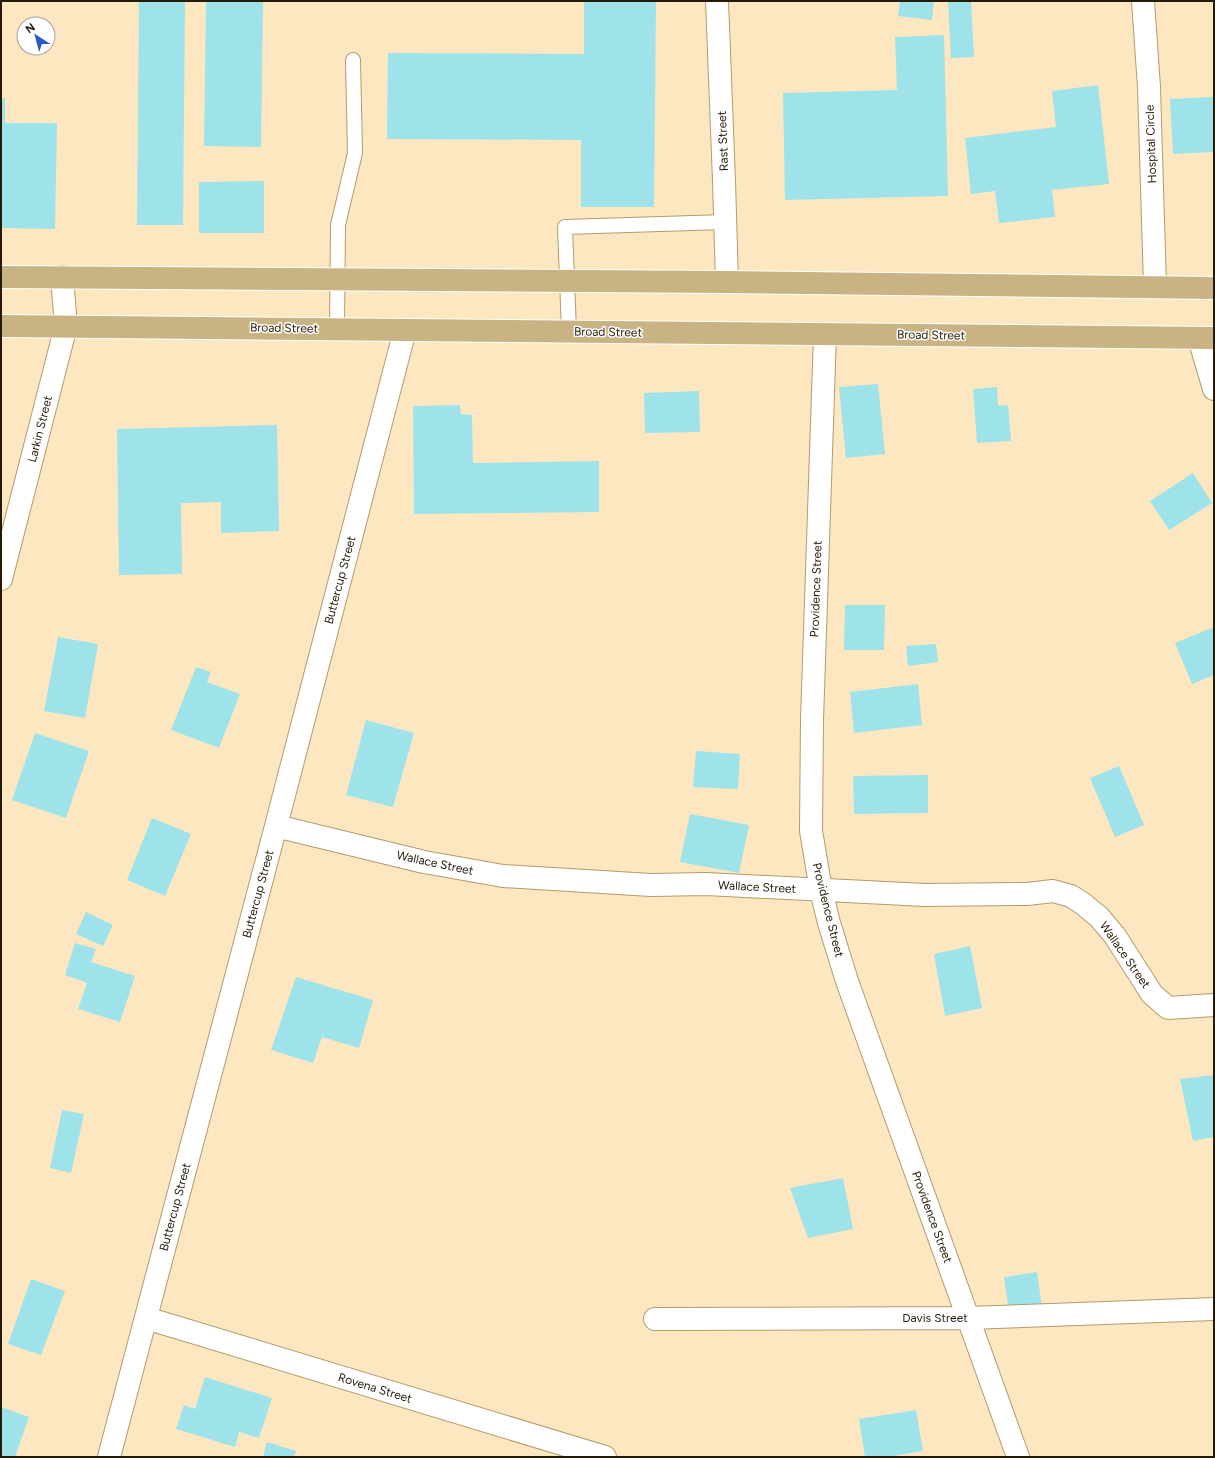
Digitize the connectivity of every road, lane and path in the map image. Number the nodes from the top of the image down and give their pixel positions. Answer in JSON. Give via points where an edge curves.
{"nodes":[{"id":1,"x":717,"y":1,"type":"edge"},
{"id":2,"x":1143,"y":1,"type":"edge"},
{"id":3,"x":353,"y":60,"type":"dead end"},
{"id":4,"x":725,"y":222,"type":"junction"},
{"id":5,"x":1,"y":277,"type":"edge"},
{"id":6,"x":62,"y":277,"type":"junction"},
{"id":7,"x":337,"y":279,"type":"junction"},
{"id":8,"x":567,"y":281,"type":"junction"},
{"id":9,"x":727,"y":282,"type":"junction"},
{"id":10,"x":1155,"y":288,"type":"junction"},
{"id":11,"x":1214,"y":288,"type":"edge"},
{"id":12,"x":1,"y":326,"type":"edge"},
{"id":13,"x":66,"y":326,"type":"junction"},
{"id":14,"x":337,"y":329,"type":"junction"},
{"id":15,"x":405,"y":330,"type":"junction"},
{"id":16,"x":569,"y":331,"type":"junction"},
{"id":17,"x":825,"y":334,"type":"junction"},
{"id":18,"x":1207,"y":338,"type":"edge"},
{"id":19,"x":1214,"y":389,"type":"edge"},
{"id":20,"x":1,"y":579,"type":"edge"},
{"id":21,"x":276,"y":826,"type":"junction"},
{"id":22,"x":821,"y":890,"type":"junction"},
{"id":23,"x":1214,"y":1006,"type":"edge"},
{"id":24,"x":1214,"y":1309,"type":"edge"},
{"id":25,"x":146,"y":1318,"type":"junction"},
{"id":26,"x":969,"y":1318,"type":"junction"},
{"id":27,"x":655,"y":1319,"type":"dead end"},
{"id":28,"x":109,"y":1457,"type":"edge"},
{"id":29,"x":605,"y":1457,"type":"edge"},
{"id":30,"x":1018,"y":1457,"type":"edge"}],
"edges":[{"from":1,"to":4,"type":"street","name":"Rast Street"},
{"from":2,"to":10,"type":"street","name":"Hospital Circle","via":[[1149,87]]},
{"from":3,"to":7,"type":"lane","via":[[354,153],[338,225]]},
{"from":4,"to":8,"type":"lane","via":[[565,227]]},
{"from":4,"to":9,"type":"street","name":"Rast Street"},
{"from":5,"to":6,"type":"main road"},
{"from":6,"to":7,"type":"main road"},
{"from":6,"to":13,"type":"street","name":"Larkin Street"},
{"from":7,"to":8,"type":"main road"},
{"from":7,"to":14,"type":"lane"},
{"from":8,"to":9,"type":"main road"},
{"from":8,"to":16,"type":"lane"},
{"from":9,"to":10,"type":"main road"},
{"from":10,"to":11,"type":"main road"},
{"from":12,"to":13,"type":"main road","name":"Broad Street"},
{"from":13,"to":14,"type":"main road","name":"Broad Street"},
{"from":13,"to":20,"type":"street","name":"Larkin Street"},
{"from":14,"to":15,"type":"main road","name":"Broad Street"},
{"from":15,"to":16,"type":"main road","name":"Broad Street"},
{"from":15,"to":21,"type":"street","name":"Buttercup Street"},
{"from":16,"to":17,"type":"main road","name":"Broad Street"},
{"from":17,"to":18,"type":"main road","name":"Broad Street"},
{"from":17,"to":22,"type":"street","name":"Providence Street","via":[[811,799],[811,831]]},
{"from":18,"to":19,"type":"street"},
{"from":21,"to":22,"type":"street","name":"Wallace Street","via":[[424,862],[503,876],[651,885],[706,884]]},
{"from":21,"to":25,"type":"street","name":"Buttercup Street"},
{"from":22,"to":23,"type":"street","name":"Wallace Street","via":[[926,896],[1053,891],[1070,896],[1099,917],[1115,936],[1152,994],[1168,1008]]},
{"from":22,"to":26,"type":"street","name":"Providence Street","via":[[847,981]]},
{"from":24,"to":26,"type":"street","name":"Davis Street"},
{"from":25,"to":28,"type":"street","name":"Buttercup Street"},
{"from":25,"to":29,"type":"street","name":"Rovena Street"},
{"from":26,"to":27,"type":"street","name":"Davis Street"},
{"from":26,"to":30,"type":"street","name":"Providence Street"}]}
